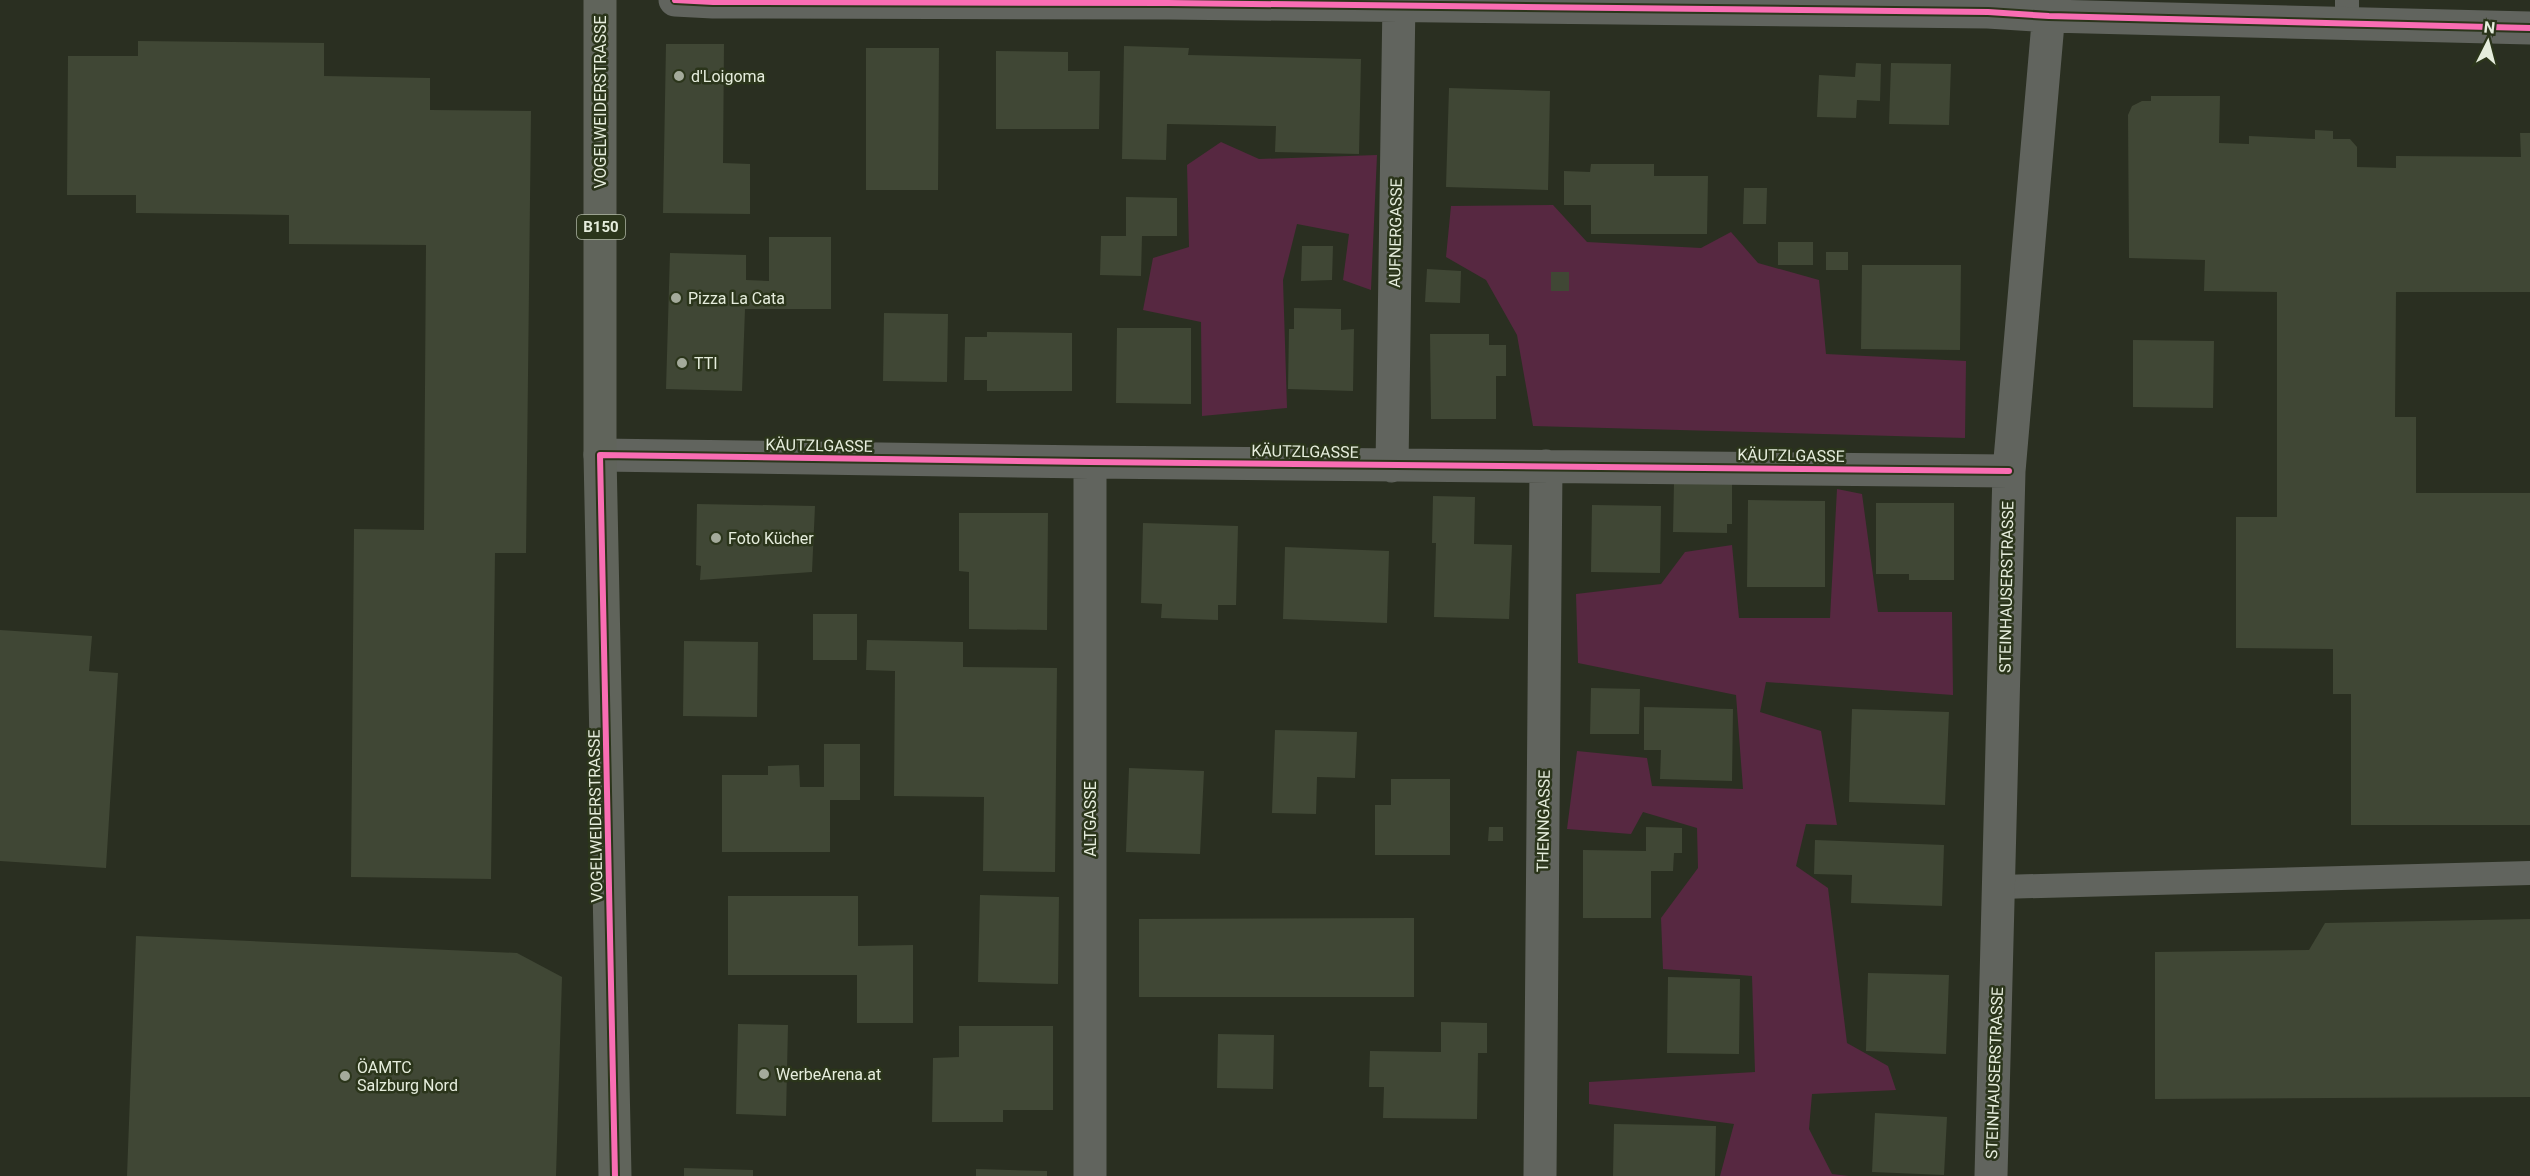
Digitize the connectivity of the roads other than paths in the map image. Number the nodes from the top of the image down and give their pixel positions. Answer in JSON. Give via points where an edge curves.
{"nodes":[{"id":1,"x":600,"y":0,"type":"edge"},
{"id":2,"x":675,"y":0,"type":"edge"},
{"id":3,"x":713,"y":1,"type":"edge"},
{"id":4,"x":1399,"y":3,"type":"edge"},
{"id":5,"x":1791,"y":5,"type":"edge"},
{"id":6,"x":2050,"y":8,"type":"edge"},
{"id":7,"x":2347,"y":12,"type":"edge"},
{"id":8,"x":2530,"y":28,"type":"edge"},
{"id":9,"x":600,"y":455,"type":"junction"},
{"id":10,"x":1090,"y":462,"type":"junction"},
{"id":11,"x":1392,"y":466,"type":"junction"},
{"id":12,"x":1546,"y":466,"type":"junction"},
{"id":13,"x":2009,"y":471,"type":"junction"},
{"id":14,"x":2530,"y":873,"type":"edge"},
{"id":15,"x":2000,"y":887,"type":"junction"},
{"id":16,"x":615,"y":1176,"type":"edge"},
{"id":17,"x":1090,"y":1176,"type":"edge"},
{"id":18,"x":1540,"y":1176,"type":"edge"},
{"id":19,"x":1991,"y":1176,"type":"edge"}],
"edges":[{"from":1,"to":9,"type":"main road","name":"VOGELWEIDERSTRASSE","number":"B150"},
{"from":2,"to":3,"type":"street"},
{"from":3,"to":4,"type":"street"},
{"from":4,"to":5,"type":"street"},
{"from":4,"to":11,"type":"street","name":"AUFNERGASSE"},
{"from":5,"to":6,"type":"street","via":[[1988,12]]},
{"from":6,"to":7,"type":"street"},
{"from":6,"to":13,"type":"street","name":"STEINHAUSERSTRASSE"},
{"from":7,"to":8,"type":"street"},
{"from":9,"to":10,"type":"street","name":"KÄUTZLGASSE"},
{"from":9,"to":16,"type":"main road","name":"VOGELWEIDERSTRASSE","number":"B150"},
{"from":10,"to":11,"type":"street","name":"KÄUTZLGASSE"},
{"from":10,"to":17,"type":"street","name":"ALTGASSE"},
{"from":11,"to":12,"type":"street","name":"KÄUTZLGASSE"},
{"from":12,"to":13,"type":"street","name":"KÄUTZLGASSE"},
{"from":12,"to":18,"type":"street","name":"THENNGASSE"},
{"from":13,"to":15,"type":"street","name":"STEINHAUSERSTRASSE"},
{"from":14,"to":15,"type":"lane"},
{"from":15,"to":19,"type":"street","name":"STEINHAUSERSTRASSE"}]}
